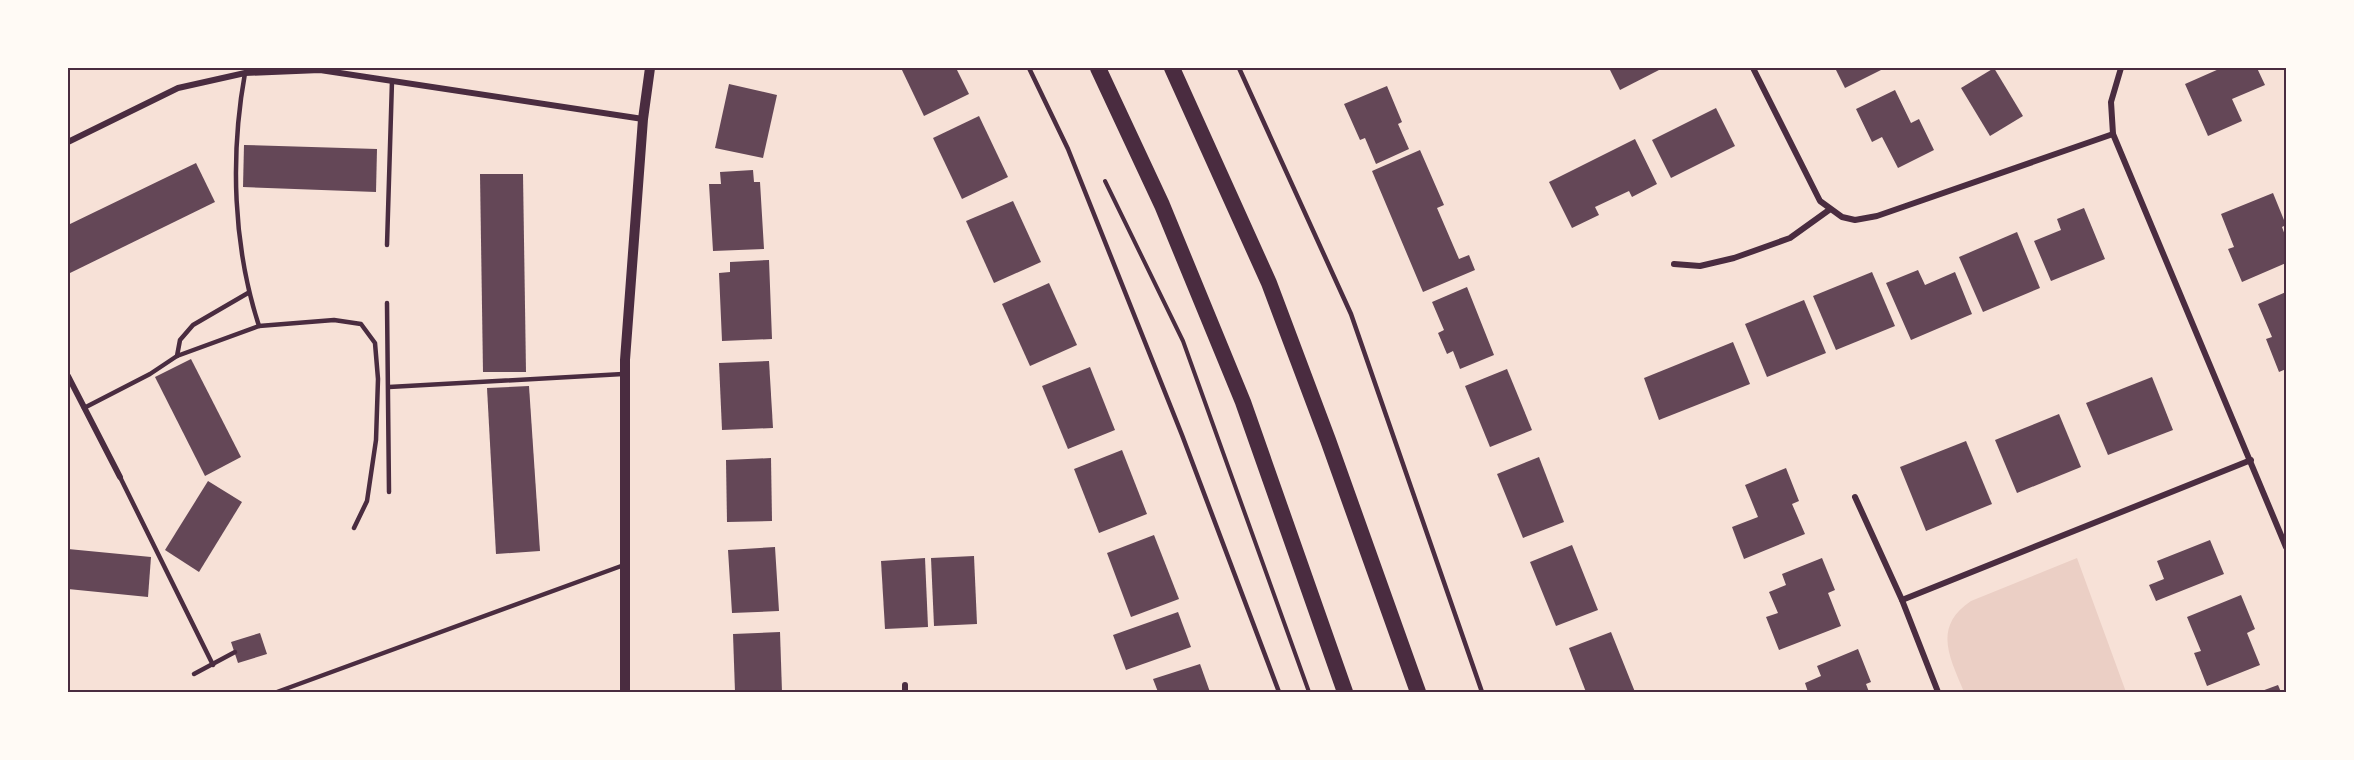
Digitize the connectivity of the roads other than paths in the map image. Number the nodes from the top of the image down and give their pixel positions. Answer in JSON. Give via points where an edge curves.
{"nodes":[{"id":1,"x":650,"y":68,"type":"edge"},
{"id":2,"x":1029,"y":68,"type":"edge"},
{"id":3,"x":1098,"y":68,"type":"edge"},
{"id":4,"x":1172,"y":68,"type":"edge"},
{"id":5,"x":1239,"y":68,"type":"edge"},
{"id":6,"x":1753,"y":68,"type":"edge"},
{"id":7,"x":2121,"y":68,"type":"edge"},
{"id":8,"x":245,"y":73,"type":"junction"},
{"id":9,"x":392,"y":81,"type":"junction"},
{"id":10,"x":643,"y":118,"type":"junction"},
{"id":11,"x":2114,"y":134,"type":"junction"},
{"id":12,"x":68,"y":142,"type":"edge"},
{"id":13,"x":1829,"y":210,"type":"junction"},
{"id":14,"x":387,"y":245,"type":"dead end"},
{"id":15,"x":1674,"y":264,"type":"dead end"},
{"id":16,"x":248,"y":293,"type":"junction"},
{"id":17,"x":387,"y":303,"type":"dead end"},
{"id":18,"x":259,"y":326,"type":"junction"},
{"id":19,"x":177,"y":356,"type":"junction"},
{"id":20,"x":625,"y":374,"type":"junction"},
{"id":21,"x":68,"y":376,"type":"edge"},
{"id":22,"x":389,"y":387,"type":"junction"},
{"id":23,"x":84,"y":408,"type":"junction"},
{"id":24,"x":2251,"y":460,"type":"junction"},
{"id":25,"x":120,"y":477,"type":"joint"},
{"id":26,"x":389,"y":492,"type":"dead end"},
{"id":27,"x":1855,"y":497,"type":"dead end"},
{"id":28,"x":354,"y":528,"type":"dead end"},
{"id":29,"x":2286,"y":547,"type":"edge"},
{"id":30,"x":625,"y":564,"type":"junction"},
{"id":31,"x":1902,"y":600,"type":"junction"},
{"id":32,"x":235,"y":652,"type":"dead end"},
{"id":33,"x":213,"y":664,"type":"junction"},
{"id":34,"x":194,"y":674,"type":"dead end"},
{"id":35,"x":904,"y":685,"type":"dead end"},
{"id":36,"x":277,"y":693,"type":"edge"},
{"id":37,"x":625,"y":693,"type":"edge"},
{"id":38,"x":905,"y":693,"type":"edge"},
{"id":39,"x":1279,"y":693,"type":"edge"},
{"id":40,"x":1345,"y":693,"type":"edge"},
{"id":41,"x":1418,"y":693,"type":"edge"},
{"id":42,"x":1482,"y":693,"type":"edge"},
{"id":43,"x":1938,"y":693,"type":"edge"}],
"edges":[{"from":1,"to":10,"type":"street"},
{"from":2,"to":39,"type":"lane","via":[[1068,149]]},
{"from":3,"to":40,"type":"highway","via":[[1162,205],[1243,402]]},
{"from":4,"to":41,"type":"highway","via":[[1269,283]]},
{"from":5,"to":42,"type":"lane","via":[[1352,314]]},
{"from":6,"to":13,"type":"street","via":[[1812,188]]},
{"from":7,"to":11,"type":"street","via":[[2111,102]]},
{"from":8,"to":9,"type":"street","via":[[320,70]]},
{"from":8,"to":12,"type":"street","via":[[178,88]]},
{"from":8,"to":16,"type":"lane","via":[[238,113],[237,174],[238,225]]},
{"from":9,"to":10,"type":"street"},
{"from":9,"to":14,"type":"lane"},
{"from":10,"to":20,"type":"street"},
{"from":11,"to":13,"type":"street","via":[[1877,216],[1855,220]]},
{"from":11,"to":24,"type":"street"},
{"from":13,"to":15,"type":"street","via":[[1790,238],[1734,258],[1700,266]]},
{"from":16,"to":18,"type":"lane"},
{"from":16,"to":19,"type":"lane","via":[[193,325],[180,340]]},
{"from":17,"to":22,"type":"lane"},
{"from":18,"to":19,"type":"lane"},
{"from":18,"to":28,"type":"lane","via":[[334,320],[361,324],[375,343],[376,440],[367,501]]},
{"from":19,"to":23,"type":"lane"},
{"from":20,"to":22,"type":"lane"},
{"from":20,"to":30,"type":"street"},
{"from":21,"to":23,"type":"street"},
{"from":22,"to":26,"type":"lane"},
{"from":23,"to":25,"type":"street"},
{"from":24,"to":29,"type":"street"},
{"from":24,"to":31,"type":"street"},
{"from":25,"to":33,"type":"lane"},
{"from":27,"to":31,"type":"street"},
{"from":30,"to":36,"type":"lane"},
{"from":30,"to":37,"type":"street"},
{"from":31,"to":43,"type":"street"},
{"from":32,"to":33,"type":"lane"},
{"from":33,"to":34,"type":"lane"},
{"from":35,"to":38,"type":"street"}]}
